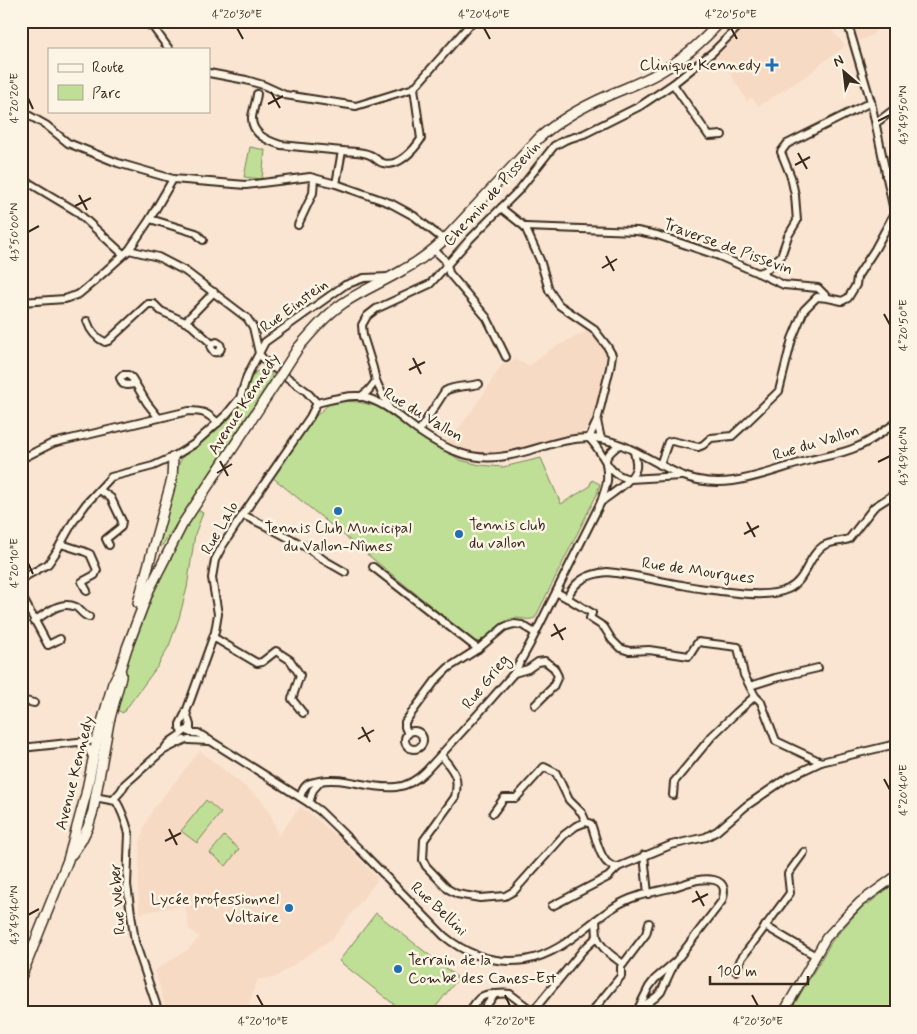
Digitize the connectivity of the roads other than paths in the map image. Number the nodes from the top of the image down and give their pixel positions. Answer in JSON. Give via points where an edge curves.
{"nodes":[{"id":1,"x":140,"y":21,"type":"edge"},
{"id":2,"x":474,"y":21,"type":"edge"},
{"id":3,"x":721,"y":21,"type":"edge"},
{"id":4,"x":744,"y":21,"type":"edge"},
{"id":5,"x":847,"y":21,"type":"edge"},
{"id":6,"x":168,"y":48,"type":"edge"},
{"id":7,"x":210,"y":73,"type":"edge"},
{"id":8,"x":673,"y":84,"type":"junction"},
{"id":9,"x":414,"y":88,"type":"junction"},
{"id":10,"x":257,"y":94,"type":"dead end"},
{"id":11,"x":871,"y":102,"type":"junction"},
{"id":12,"x":896,"y":108,"type":"edge"},
{"id":13,"x":21,"y":111,"type":"edge"},
{"id":14,"x":876,"y":123,"type":"junction"},
{"id":15,"x":722,"y":135,"type":"dead end"},
{"id":16,"x":342,"y":151,"type":"junction"},
{"id":17,"x":896,"y":169,"type":"edge"},
{"id":18,"x":886,"y":176,"type":"junction"},
{"id":19,"x":21,"y":178,"type":"edge"},
{"id":20,"x":314,"y":178,"type":"junction"},
{"id":21,"x":173,"y":179,"type":"junction"},
{"id":22,"x":336,"y":184,"type":"junction"},
{"id":23,"x":501,"y":208,"type":"junction"},
{"id":24,"x":895,"y":217,"type":"edge"},
{"id":25,"x":150,"y":219,"type":"junction"},
{"id":26,"x":298,"y":225,"type":"dead end"},
{"id":27,"x":524,"y":227,"type":"junction"},
{"id":28,"x":203,"y":240,"type":"dead end"},
{"id":29,"x":444,"y":240,"type":"junction"},
{"id":30,"x":433,"y":250,"type":"junction"},
{"id":31,"x":126,"y":252,"type":"junction"},
{"id":32,"x":448,"y":264,"type":"junction"},
{"id":33,"x":758,"y":273,"type":"junction"},
{"id":34,"x":390,"y":277,"type":"junction"},
{"id":35,"x":214,"y":292,"type":"junction"},
{"id":36,"x":828,"y":298,"type":"junction"},
{"id":37,"x":21,"y":302,"type":"edge"},
{"id":38,"x":88,"y":321,"type":"dead end"},
{"id":39,"x":185,"y":322,"type":"junction"},
{"id":40,"x":212,"y":344,"type":"dead end"},
{"id":41,"x":259,"y":354,"type":"junction"},
{"id":42,"x":506,"y":357,"type":"dead end"},
{"id":43,"x":376,"y":381,"type":"junction"},
{"id":44,"x":134,"y":384,"type":"dead end"},
{"id":45,"x":479,"y":384,"type":"dead end"},
{"id":46,"x":360,"y":396,"type":"junction"},
{"id":47,"x":317,"y":403,"type":"junction"},
{"id":48,"x":389,"y":409,"type":"junction"},
{"id":49,"x":158,"y":417,"type":"junction"},
{"id":50,"x":597,"y":421,"type":"junction"},
{"id":51,"x":218,"y":423,"type":"junction"},
{"id":52,"x":896,"y":423,"type":"edge"},
{"id":53,"x":419,"y":431,"type":"junction"},
{"id":54,"x":589,"y":438,"type":"junction"},
{"id":55,"x":601,"y":439,"type":"junction"},
{"id":56,"x":619,"y":445,"type":"junction"},
{"id":57,"x":634,"y":452,"type":"junction"},
{"id":58,"x":173,"y":457,"type":"junction"},
{"id":59,"x":21,"y":459,"type":"edge"},
{"id":60,"x":605,"y":461,"type":"junction"},
{"id":61,"x":660,"y":466,"type":"junction"},
{"id":62,"x":682,"y":476,"type":"junction"},
{"id":63,"x":630,"y":478,"type":"junction"},
{"id":64,"x":100,"y":490,"type":"junction"},
{"id":65,"x":896,"y":493,"type":"edge"},
{"id":66,"x":602,"y":502,"type":"junction"},
{"id":67,"x":243,"y":515,"type":"junction"},
{"id":68,"x":61,"y":544,"type":"junction"},
{"id":69,"x":109,"y":545,"type":"dead end"},
{"id":70,"x":373,"y":567,"type":"dead end"},
{"id":71,"x":345,"y":572,"type":"dead end"},
{"id":72,"x":21,"y":579,"type":"edge"},
{"id":73,"x":87,"y":591,"type":"dead end"},
{"id":74,"x":556,"y":592,"type":"junction"},
{"id":75,"x":21,"y":594,"type":"edge"},
{"id":76,"x":567,"y":598,"type":"junction"},
{"id":77,"x":89,"y":617,"type":"dead end"},
{"id":78,"x":34,"y":621,"type":"junction"},
{"id":79,"x":535,"y":633,"type":"junction"},
{"id":80,"x":213,"y":637,"type":"junction"},
{"id":81,"x":60,"y":639,"type":"dead end"},
{"id":82,"x":127,"y":648,"type":"junction"},
{"id":83,"x":478,"y":649,"type":"junction"},
{"id":84,"x":818,"y":668,"type":"dead end"},
{"id":85,"x":120,"y":670,"type":"junction"},
{"id":86,"x":514,"y":673,"type":"junction"},
{"id":87,"x":750,"y":686,"type":"junction"},
{"id":88,"x":755,"y":696,"type":"junction"},
{"id":89,"x":21,"y":700,"type":"edge"},
{"id":90,"x":34,"y":703,"type":"dead end"},
{"id":91,"x":535,"y":705,"type":"dead end"},
{"id":92,"x":186,"y":712,"type":"junction"},
{"id":93,"x":303,"y":712,"type":"dead end"},
{"id":94,"x":408,"y":734,"type":"dead end"},
{"id":95,"x":186,"y":735,"type":"junction"},
{"id":96,"x":97,"y":740,"type":"junction"},
{"id":97,"x":79,"y":742,"type":"junction"},
{"id":98,"x":896,"y":744,"type":"edge"},
{"id":99,"x":21,"y":748,"type":"edge"},
{"id":100,"x":441,"y":755,"type":"junction"},
{"id":101,"x":93,"y":759,"type":"junction"},
{"id":102,"x":820,"y":762,"type":"junction"},
{"id":103,"x":91,"y":768,"type":"junction"},
{"id":104,"x":322,"y":780,"type":"junction"},
{"id":105,"x":309,"y":784,"type":"junction"},
{"id":106,"x":288,"y":790,"type":"junction"},
{"id":107,"x":673,"y":795,"type":"dead end"},
{"id":108,"x":300,"y":797,"type":"junction"},
{"id":109,"x":96,"y":798,"type":"junction"},
{"id":110,"x":113,"y":800,"type":"junction"},
{"id":111,"x":309,"y":803,"type":"junction"},
{"id":112,"x":493,"y":813,"type":"dead end"},
{"id":113,"x":586,"y":822,"type":"junction"},
{"id":114,"x":804,"y":852,"type":"dead end"},
{"id":115,"x":644,"y":855,"type":"junction"},
{"id":116,"x":68,"y":860,"type":"junction"},
{"id":117,"x":618,"y":867,"type":"junction"},
{"id":118,"x":896,"y":876,"type":"edge"},
{"id":119,"x":648,"y":894,"type":"junction"},
{"id":120,"x":552,"y":906,"type":"dead end"},
{"id":121,"x":596,"y":920,"type":"junction"},
{"id":122,"x":649,"y":923,"type":"dead end"},
{"id":123,"x":765,"y":926,"type":"junction"},
{"id":124,"x":597,"y":937,"type":"junction"},
{"id":125,"x":816,"y":956,"type":"junction"},
{"id":126,"x":676,"y":961,"type":"junction"},
{"id":127,"x":623,"y":964,"type":"junction"},
{"id":128,"x":736,"y":971,"type":"dead end"},
{"id":129,"x":21,"y":977,"type":"edge"},
{"id":130,"x":495,"y":994,"type":"junction"},
{"id":131,"x":534,"y":1012,"type":"edge"},
{"id":132,"x":636,"y":1012,"type":"edge"},
{"id":133,"x":159,"y":1013,"type":"edge"},
{"id":134,"x":470,"y":1013,"type":"edge"},
{"id":135,"x":480,"y":1013,"type":"edge"},
{"id":136,"x":591,"y":1013,"type":"edge"},
{"id":137,"x":782,"y":1013,"type":"edge"}],
"edges":[{"from":1,"to":6,"type":"street","via":[[153,27]]},
{"from":2,"to":9,"type":"street"},
{"from":3,"to":29,"type":"main road","name":"Avenue Kennedy","via":[[684,56],[659,73],[578,109],[552,126]]},
{"from":4,"to":8,"type":"street","name":"Chemin de Pissevin","via":[[713,52]]},
{"from":5,"to":11,"type":"street"},
{"from":7,"to":9,"type":"street","via":[[264,85],[285,95],[356,106]]},
{"from":8,"to":15,"type":"street","via":[[709,136]]},
{"from":8,"to":23,"type":"street","name":"Chemin de Pissevin","via":[[640,106],[554,146]]},
{"from":9,"to":16,"type":"street","via":[[421,139],[415,148],[402,159],[386,164],[370,154]]},
{"from":10,"to":16,"type":"street","via":[[252,120],[256,132],[265,139],[281,145]]},
{"from":11,"to":14,"type":"street"},
{"from":11,"to":33,"type":"street","via":[[786,144],[781,152],[790,177],[797,221],[781,256],[771,267]]},
{"from":12,"to":14,"type":"street"},
{"from":13,"to":21,"type":"street","via":[[68,143],[118,163]]},
{"from":14,"to":18,"type":"street"},
{"from":16,"to":22,"type":"street"},
{"from":17,"to":18,"type":"street"},
{"from":18,"to":24,"type":"street"},
{"from":19,"to":31,"type":"street","via":[[76,211]]},
{"from":20,"to":21,"type":"street","via":[[246,185]]},
{"from":20,"to":22,"type":"street"},
{"from":20,"to":26,"type":"street","via":[[313,193]]},
{"from":21,"to":25,"type":"street"},
{"from":22,"to":29,"type":"street","via":[[390,203],[414,216]]},
{"from":23,"to":27,"type":"street"},
{"from":23,"to":32,"type":"street","name":"Chemin de Pissevin"},
{"from":24,"to":36,"type":"street","via":[[857,277],[848,298],[842,301]]},
{"from":25,"to":28,"type":"street","via":[[196,233]]},
{"from":25,"to":31,"type":"street"},
{"from":27,"to":33,"type":"street","name":"Traverse de Pissevin","via":[[647,233],[696,248]]},
{"from":27,"to":50,"type":"street","via":[[555,300],[593,328],[612,355]]},
{"from":29,"to":30,"type":"main road","name":"Avenue Kennedy"},
{"from":30,"to":32,"type":"street"},
{"from":30,"to":34,"type":"main road","name":"Avenue Kennedy"},
{"from":31,"to":35,"type":"street","via":[[165,260],[185,270]]},
{"from":31,"to":37,"type":"street","via":[[79,294],[65,299]]},
{"from":32,"to":42,"type":"street","via":[[449,273],[487,318]]},
{"from":32,"to":43,"type":"street","name":"Chemin de Pissevin","via":[[430,284],[367,316],[362,325],[363,336]]},
{"from":33,"to":36,"type":"street","name":"Traverse de Pissevin","via":[[784,285],[818,288]]},
{"from":34,"to":41,"type":"street","name":"Rue Einstein","via":[[364,278],[345,285],[264,342]]},
{"from":34,"to":82,"type":"main road","name":"Avenue Kennedy","bridge":true,"via":[[340,305],[298,348],[182,525],[149,590]]},
{"from":35,"to":39,"type":"street"},
{"from":35,"to":41,"type":"street","via":[[253,327]]},
{"from":36,"to":61,"type":"street","via":[[817,297],[804,310],[792,339],[779,391],[732,436],[711,438],[698,447],[668,442]]},
{"from":38,"to":39,"type":"street","via":[[90,329],[105,342],[148,304]]},
{"from":39,"to":40,"type":"street"},
{"from":41,"to":47,"type":"street"},
{"from":41,"to":51,"type":"street","name":"Rue Einstein","via":[[240,398]]},
{"from":43,"to":46,"type":"street"},
{"from":43,"to":48,"type":"street","name":"Chemin de Pissevin"},
{"from":44,"to":49,"type":"street"},
{"from":45,"to":53,"type":"street","via":[[452,387],[445,391]]},
{"from":46,"to":47,"type":"street","name":"Rue du Vallon"},
{"from":46,"to":48,"type":"street","name":"Rue du Vallon"},
{"from":47,"to":67,"type":"street","name":"Rue Lalo"},
{"from":48,"to":53,"type":"street","name":"Rue du Vallon"},
{"from":49,"to":51,"type":"street","via":[[202,411]]},
{"from":49,"to":59,"type":"street","via":[[53,443]]},
{"from":50,"to":54,"type":"street"},
{"from":50,"to":55,"type":"street"},
{"from":51,"to":58,"type":"street","name":"Rue Einstein"},
{"from":52,"to":62,"type":"street","name":"Rue du Vallon","via":[[859,447],[743,480],[704,482]]},
{"from":53,"to":54,"type":"street","name":"Rue du Vallon","via":[[460,453],[486,458],[510,456],[558,442]]},
{"from":54,"to":55,"type":"street","name":"Rue du Vallon"},
{"from":54,"to":60,"type":"street","name":"Rue du Vallon"},
{"from":55,"to":56,"type":"street","name":"Rue du Vallon"},
{"from":56,"to":57,"type":"street","name":"Rue du Vallon"},
{"from":56,"to":60,"type":"street"},
{"from":57,"to":61,"type":"street","name":"Rue du Vallon"},
{"from":57,"to":63,"type":"street","via":[[637,466]]},
{"from":58,"to":64,"type":"street","name":"Rue Einstein","via":[[111,477]]},
{"from":58,"to":82,"type":"main road","via":[[172,479],[130,625]]},
{"from":60,"to":63,"type":"street","name":"Rue du Vallon","via":[[616,475]]},
{"from":60,"to":66,"type":"street","name":"Rue Grieg","via":[[607,481]]},
{"from":61,"to":62,"type":"street","name":"Rue du Vallon"},
{"from":62,"to":63,"type":"street","name":"Rue du Vallon"},
{"from":63,"to":66,"type":"street","name":"Rue Grieg"},
{"from":64,"to":68,"type":"street","name":"Rue Einstein","via":[[86,504]]},
{"from":64,"to":69,"type":"street","via":[[111,498],[122,521],[121,527],[106,539]]},
{"from":65,"to":76,"type":"street","name":"Rue de Mourgues","via":[[874,507],[849,539],[823,547],[802,578],[787,590],[744,594],[607,572],[584,578]]},
{"from":66,"to":74,"type":"street","name":"Rue Grieg"},
{"from":67,"to":71,"type":"street","via":[[306,547]]},
{"from":67,"to":80,"type":"street","name":"Rue Lalo","via":[[215,560],[212,578],[218,614]]},
{"from":68,"to":72,"type":"street","name":"Rue Einstein","via":[[48,564]]},
{"from":68,"to":73,"type":"street","via":[[90,554],[97,570],[95,575],[82,582]]},
{"from":70,"to":83,"type":"street"},
{"from":74,"to":76,"type":"street"},
{"from":74,"to":79,"type":"street","name":"Rue Grieg"},
{"from":75,"to":78,"type":"street"},
{"from":76,"to":87,"type":"street","via":[[592,613],[590,618],[604,627],[620,648],[630,651],[649,650],[689,656],[698,642],[738,647]]},
{"from":77,"to":78,"type":"street","via":[[69,605],[52,608]]},
{"from":78,"to":81,"type":"street","via":[[48,645]]},
{"from":79,"to":83,"type":"street","via":[[514,624],[504,627]]},
{"from":79,"to":86,"type":"street","name":"Rue Grieg"},
{"from":80,"to":92,"type":"street","name":"Rue Lalo"},
{"from":80,"to":93,"type":"street","via":[[257,663],[276,651],[290,660],[300,675],[292,699]]},
{"from":82,"to":85,"type":"main road","name":"Avenue Kennedy"},
{"from":83,"to":94,"type":"street","via":[[448,668],[436,680],[405,722]]},
{"from":84,"to":87,"type":"street"},
{"from":85,"to":96,"type":"main road","name":"Avenue Kennedy","via":[[113,683]]},
{"from":85,"to":109,"type":"main road"},
{"from":86,"to":91,"type":"street","via":[[545,661],[554,668],[558,676],[553,687]]},
{"from":86,"to":100,"type":"street","name":"Rue Grieg"},
{"from":87,"to":88,"type":"street"},
{"from":88,"to":102,"type":"street","via":[[761,702],[776,741]]},
{"from":88,"to":107,"type":"street","via":[[712,736],[674,782]]},
{"from":89,"to":90,"type":"street"},
{"from":92,"to":95,"type":"street","via":[[190,725]]},
{"from":92,"to":95,"type":"street","name":"Rue Lalo","via":[[180,724]]},
{"from":95,"to":106,"type":"street","name":"Rue Bellini","via":[[209,741]]},
{"from":95,"to":110,"type":"street","via":[[166,745]]},
{"from":96,"to":97,"type":"street"},
{"from":96,"to":101,"type":"main road","name":"Avenue Kennedy"},
{"from":97,"to":99,"type":"street"},
{"from":97,"to":101,"type":"street","via":[[88,748]]},
{"from":98,"to":102,"type":"street"},
{"from":100,"to":104,"type":"street","name":"Rue Grieg","via":[[421,776],[397,787]]},
{"from":100,"to":113,"type":"street","via":[[455,773],[457,788],[455,797],[424,840],[423,860],[448,889],[457,894],[480,898],[505,896],[514,891],[564,835]]},
{"from":101,"to":103,"type":"main road","name":"Avenue Kennedy"},
{"from":102,"to":115,"type":"street","via":[[787,778],[706,837]]},
{"from":103,"to":109,"type":"street","via":[[94,776],[90,796]]},
{"from":103,"to":116,"type":"main road","name":"Avenue Kennedy"},
{"from":104,"to":105,"type":"street","name":"Rue Grieg"},
{"from":104,"to":111,"type":"street","via":[[313,790]]},
{"from":105,"to":106,"type":"street","name":"Rue Grieg"},
{"from":105,"to":108,"type":"street"},
{"from":106,"to":108,"type":"street","name":"Rue Bellini"},
{"from":108,"to":111,"type":"street","name":"Rue Bellini"},
{"from":109,"to":110,"type":"street"},
{"from":109,"to":116,"type":"main road","via":[[88,827]]},
{"from":110,"to":133,"type":"street","name":"Rue Weber","via":[[118,804],[129,833],[127,885],[135,942]]},
{"from":111,"to":121,"type":"street","name":"Rue Bellini","via":[[444,936],[470,953],[502,961],[525,960],[559,947]]},
{"from":112,"to":113,"type":"street","via":[[504,798],[516,798],[544,767],[556,773],[569,800],[582,812]]},
{"from":113,"to":117,"type":"street","via":[[591,824],[604,859],[610,866]]},
{"from":114,"to":123,"type":"street","via":[[788,874],[790,893]]},
{"from":115,"to":117,"type":"street"},
{"from":115,"to":119,"type":"street"},
{"from":116,"to":129,"type":"main road","name":"Avenue Kennedy"},
{"from":117,"to":120,"type":"street","via":[[608,877]]},
{"from":118,"to":125,"type":"street","via":[[849,913],[826,938]]},
{"from":119,"to":121,"type":"street","name":"Rue Bellini","via":[[630,898]]},
{"from":119,"to":126,"type":"street","name":"Rue Bellini","via":[[704,878],[717,881],[724,888],[722,901]]},
{"from":121,"to":124,"type":"street"},
{"from":122,"to":127,"type":"street","via":[[646,934]]},
{"from":123,"to":125,"type":"street"},
{"from":123,"to":128,"type":"street"},
{"from":124,"to":127,"type":"street","via":[[604,949]]},
{"from":124,"to":131,"type":"street"},
{"from":125,"to":137,"type":"street"},
{"from":126,"to":132,"type":"street","via":[[655,979]]},
{"from":126,"to":132,"type":"street","via":[[661,992]]},
{"from":127,"to":136,"type":"street","via":[[621,976]]},
{"from":130,"to":131,"type":"street","via":[[510,994]]},
{"from":130,"to":134,"type":"street","via":[[480,997]]},
{"from":130,"to":135,"type":"street"}]}
